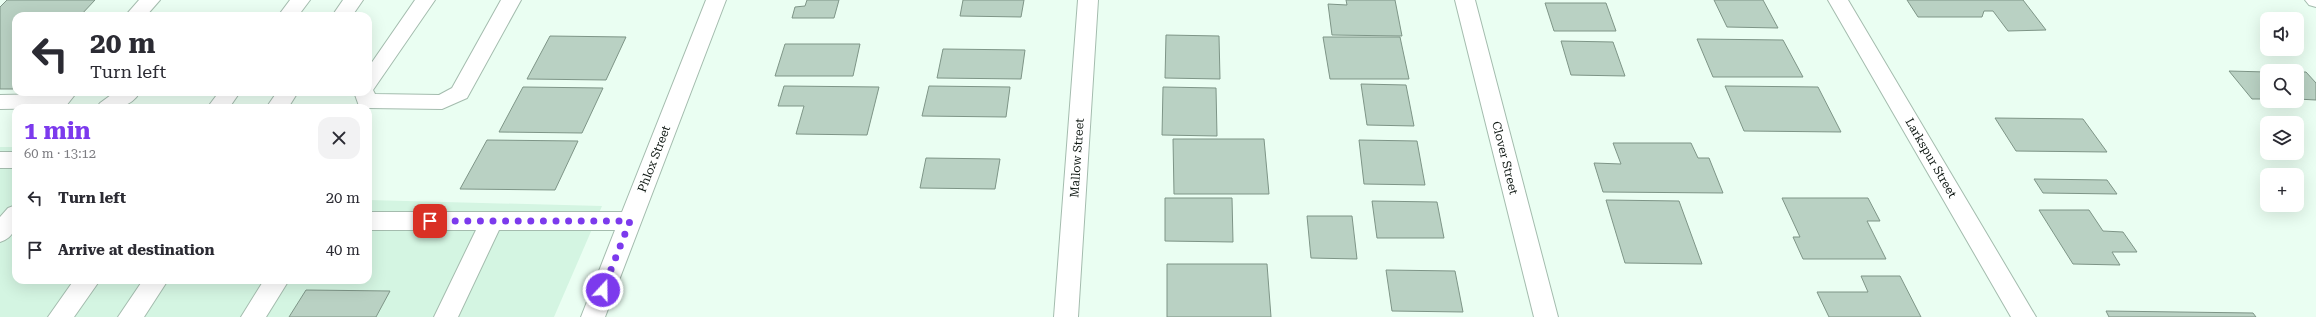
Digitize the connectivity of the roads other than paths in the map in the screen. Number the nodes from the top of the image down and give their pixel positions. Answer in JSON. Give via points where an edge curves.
{"nodes":[{"id":1,"x":150,"y":0,"type":"edge"},
{"id":2,"x":300,"y":0,"type":"edge"},
{"id":3,"x":354,"y":0,"type":"edge"},
{"id":4,"x":425,"y":0,"type":"edge"},
{"id":5,"x":510,"y":0,"type":"edge"},
{"id":6,"x":716,"y":0,"type":"edge"},
{"id":7,"x":1088,"y":0,"type":"edge"},
{"id":8,"x":1465,"y":0,"type":"edge"},
{"id":9,"x":1838,"y":0,"type":"edge"},
{"id":10,"x":139,"y":12,"type":"edge"},
{"id":11,"x":291,"y":12,"type":"edge"},
{"id":12,"x":345,"y":12,"type":"edge"},
{"id":13,"x":372,"y":77,"type":"edge"},
{"id":14,"x":63,"y":96,"type":"edge"},
{"id":15,"x":124,"y":96,"type":"edge"},
{"id":16,"x":367,"y":96,"type":"edge"},
{"id":17,"x":0,"y":102,"type":"edge"},
{"id":18,"x":113,"y":104,"type":"edge"},
{"id":19,"x":0,"y":160,"type":"edge"},
{"id":20,"x":12,"y":160,"type":"edge"},
{"id":21,"x":12,"y":219,"type":"edge"},
{"id":22,"x":372,"y":221,"type":"edge"},
{"id":23,"x":492,"y":221,"type":"junction"},
{"id":24,"x":630,"y":221,"type":"junction"},
{"id":25,"x":0,"y":233,"type":"edge"},
{"id":26,"x":85,"y":284,"type":"edge"},
{"id":27,"x":153,"y":284,"type":"edge"},
{"id":28,"x":274,"y":284,"type":"edge"},
{"id":29,"x":60,"y":317,"type":"edge"},
{"id":30,"x":130,"y":317,"type":"edge"},
{"id":31,"x":253,"y":317,"type":"edge"},
{"id":32,"x":446,"y":317,"type":"edge"},
{"id":33,"x":593,"y":317,"type":"edge"},
{"id":34,"x":1066,"y":317,"type":"edge"},
{"id":35,"x":1546,"y":317,"type":"edge"},
{"id":36,"x":2024,"y":317,"type":"edge"}],
"edges":[{"from":1,"to":10,"type":"street"},
{"from":2,"to":11,"type":"street"},
{"from":3,"to":12,"type":"street"},
{"from":4,"to":13,"type":"street"},
{"from":5,"to":16,"type":"street","via":[[460,93],[442,102],[366,101]]},
{"from":6,"to":24,"type":"street","name":"Phlox Street"},
{"from":7,"to":34,"type":"street","name":"Mallow Street"},
{"from":8,"to":35,"type":"street","name":"Clover Street"},
{"from":9,"to":36,"type":"street","name":"Larkspur Street"},
{"from":14,"to":17,"type":"street"},
{"from":15,"to":18,"type":"street"},
{"from":19,"to":20,"type":"street"},
{"from":21,"to":25,"type":"street"},
{"from":22,"to":23,"type":"street"},
{"from":23,"to":24,"type":"street"},
{"from":23,"to":32,"type":"street"},
{"from":24,"to":33,"type":"street","name":"Phlox Street"},
{"from":26,"to":29,"type":"street"},
{"from":27,"to":30,"type":"street"},
{"from":28,"to":31,"type":"street"}]}
